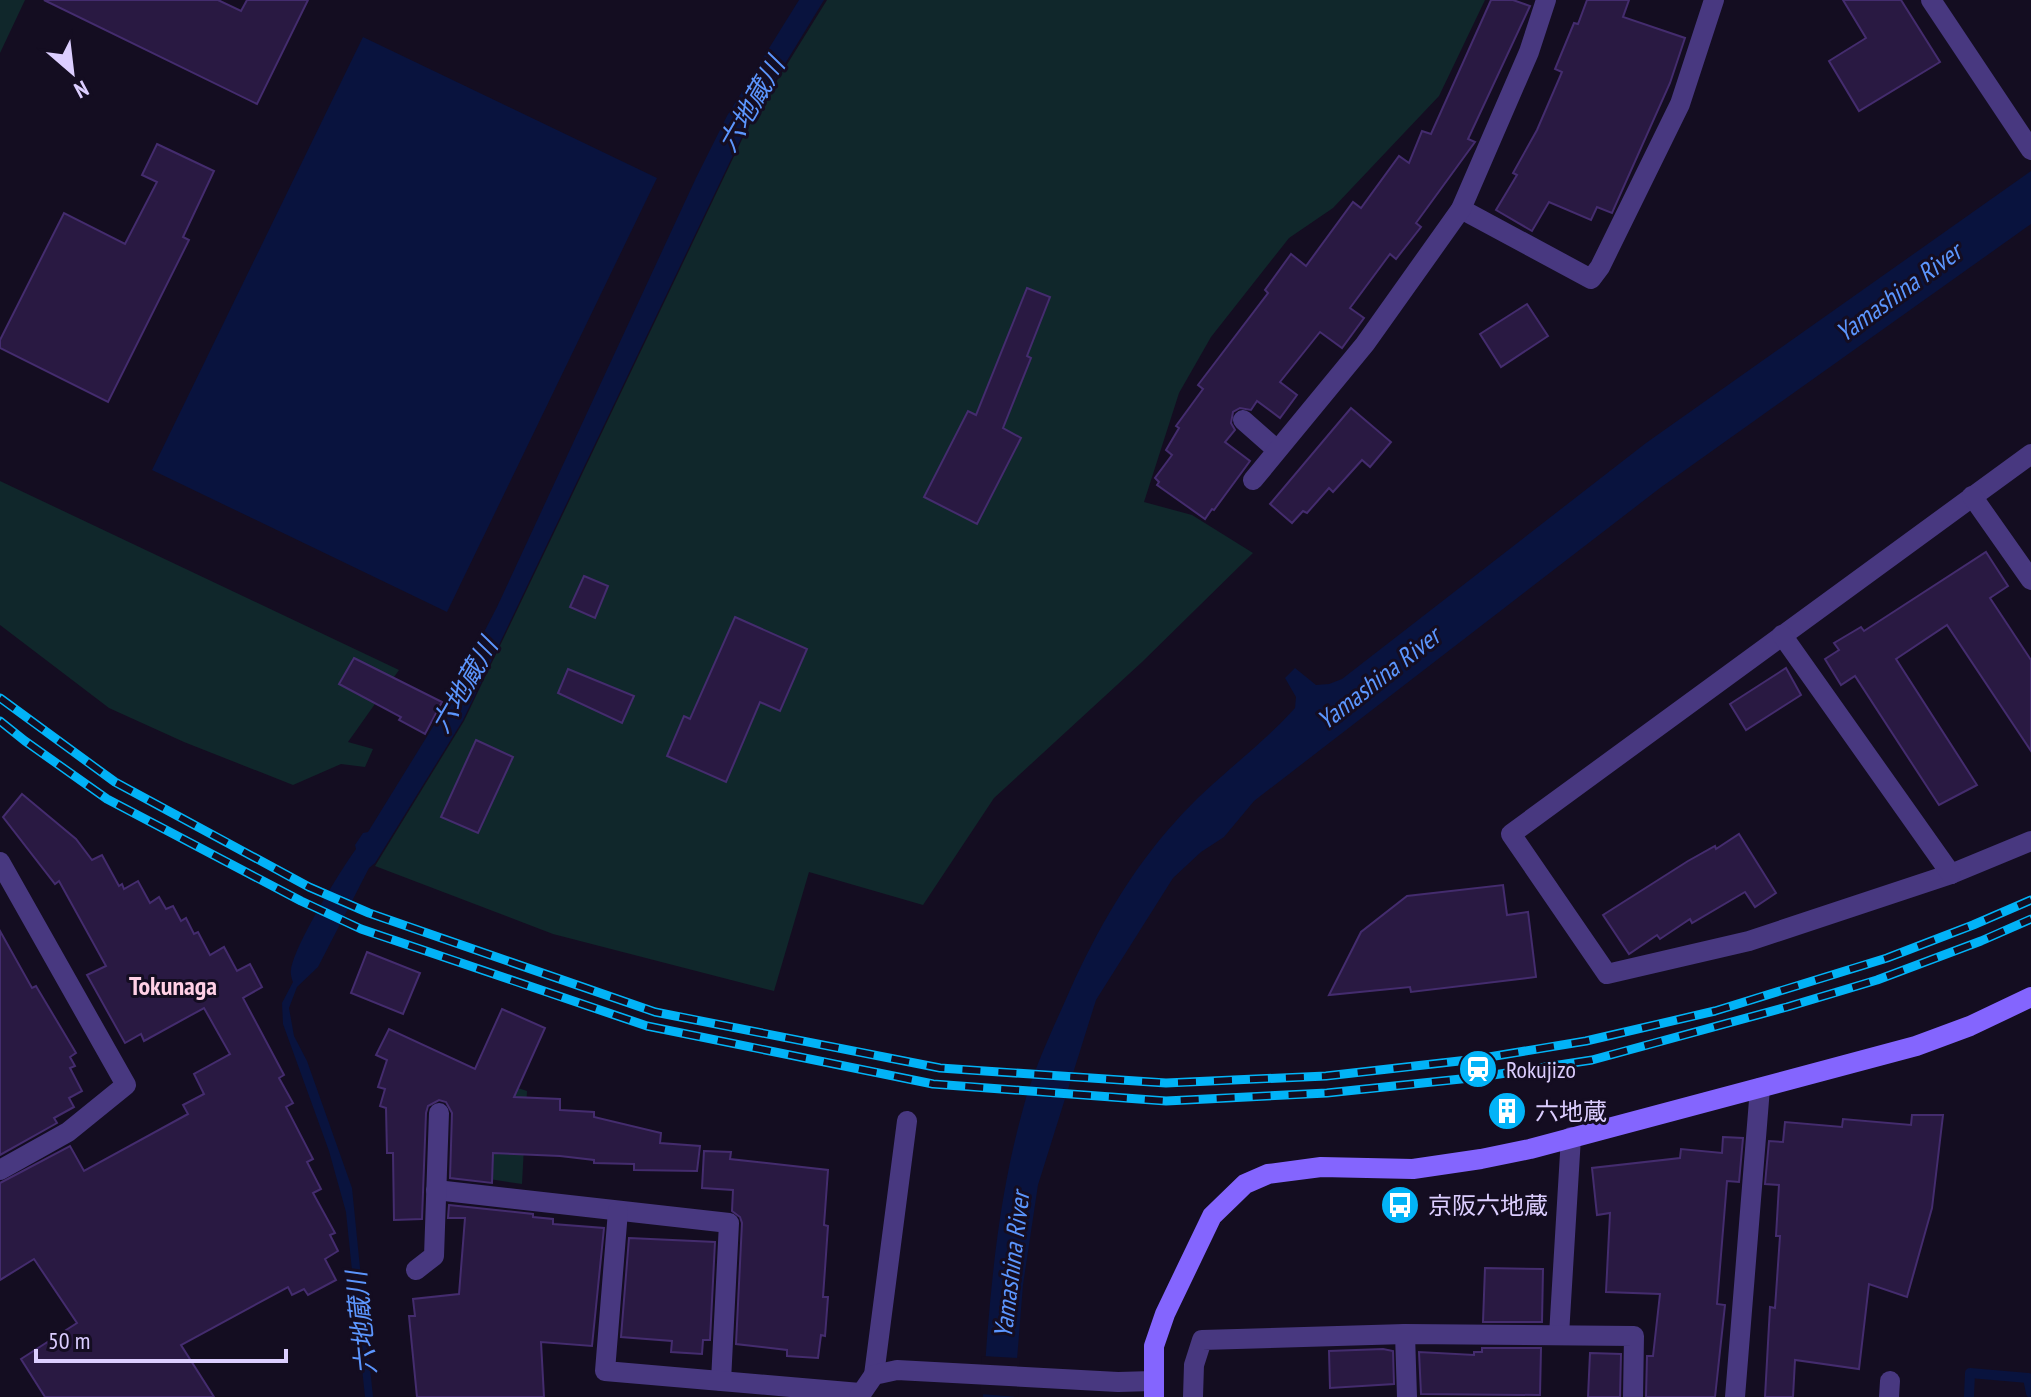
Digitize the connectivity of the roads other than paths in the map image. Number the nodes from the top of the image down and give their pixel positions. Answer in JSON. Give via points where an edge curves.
{"nodes":[{"id":1,"x":1546,"y":0,"type":"edge"},
{"id":2,"x":1714,"y":0,"type":"edge"},
{"id":3,"x":1931,"y":0,"type":"edge"},
{"id":4,"x":2031,"y":150,"type":"edge"},
{"id":5,"x":1461,"y":209,"type":"junction"},
{"id":6,"x":1243,"y":420,"type":"dead end"},
{"id":7,"x":1277,"y":450,"type":"junction"},
{"id":8,"x":2031,"y":454,"type":"edge"},
{"id":9,"x":1253,"y":480,"type":"dead end"},
{"id":10,"x":1972,"y":496,"type":"junction"},
{"id":11,"x":2031,"y":580,"type":"edge"},
{"id":12,"x":1782,"y":635,"type":"junction"},
{"id":13,"x":2031,"y":841,"type":"edge"},
{"id":14,"x":0,"y":862,"type":"edge"},
{"id":15,"x":1951,"y":874,"type":"junction"},
{"id":16,"x":2031,"y":997,"type":"edge"},
{"id":17,"x":1760,"y":1088,"type":"junction"},
{"id":18,"x":439,"y":1113,"type":"dead end"},
{"id":19,"x":907,"y":1121,"type":"dead end"},
{"id":20,"x":1571,"y":1137,"type":"junction"},
{"id":21,"x":0,"y":1170,"type":"edge"},
{"id":22,"x":436,"y":1190,"type":"junction"},
{"id":23,"x":618,"y":1211,"type":"junction"},
{"id":24,"x":416,"y":1270,"type":"dead end"},
{"id":25,"x":1405,"y":1334,"type":"junction"},
{"id":26,"x":1559,"y":1335,"type":"junction"},
{"id":27,"x":874,"y":1375,"type":"junction"},
{"id":28,"x":721,"y":1381,"type":"junction"},
{"id":29,"x":1153,"y":1389,"type":"edge"},
{"id":30,"x":859,"y":1395,"type":"edge"},
{"id":31,"x":1193,"y":1397,"type":"edge"},
{"id":32,"x":1407,"y":1397,"type":"edge"},
{"id":33,"x":1633,"y":1397,"type":"edge"},
{"id":34,"x":1735,"y":1397,"type":"edge"}],
"edges":[{"from":1,"to":5,"type":"street"},
{"from":2,"to":5,"type":"street","via":[[1680,104],[1591,279]]},
{"from":3,"to":4,"type":"street"},
{"from":5,"to":7,"type":"street","via":[[1365,344]]},
{"from":6,"to":7,"type":"street"},
{"from":7,"to":9,"type":"street"},
{"from":8,"to":10,"type":"street"},
{"from":10,"to":11,"type":"street"},
{"from":10,"to":12,"type":"street"},
{"from":12,"to":15,"type":"street"},
{"from":12,"to":15,"type":"street","via":[[1511,834],[1607,974],[1749,941]]},
{"from":13,"to":15,"type":"street"},
{"from":14,"to":21,"type":"street","via":[[126,1085],[68,1132]]},
{"from":16,"to":17,"type":"street","via":[[1916,1046]]},
{"from":17,"to":20,"type":"street"},
{"from":17,"to":34,"type":"street"},
{"from":18,"to":22,"type":"street"},
{"from":19,"to":27,"type":"street"},
{"from":20,"to":26,"type":"street"},
{"from":20,"to":29,"type":"street","via":[[1413,1169],[1321,1167],[1268,1174],[1245,1184],[1212,1216],[1165,1314],[1154,1346]]},
{"from":22,"to":23,"type":"street"},
{"from":22,"to":24,"type":"street","via":[[434,1256]]},
{"from":23,"to":28,"type":"street","via":[[729,1223]]},
{"from":23,"to":28,"type":"street","via":[[605,1371]]},
{"from":25,"to":26,"type":"street"},
{"from":25,"to":31,"type":"street","via":[[1202,1340],[1194,1365]]},
{"from":25,"to":32,"type":"street"},
{"from":26,"to":33,"type":"street","via":[[1634,1336]]},
{"from":27,"to":29,"type":"street","via":[[897,1370],[1118,1382]]},
{"from":27,"to":30,"type":"street"},
{"from":28,"to":30,"type":"street"}]}
